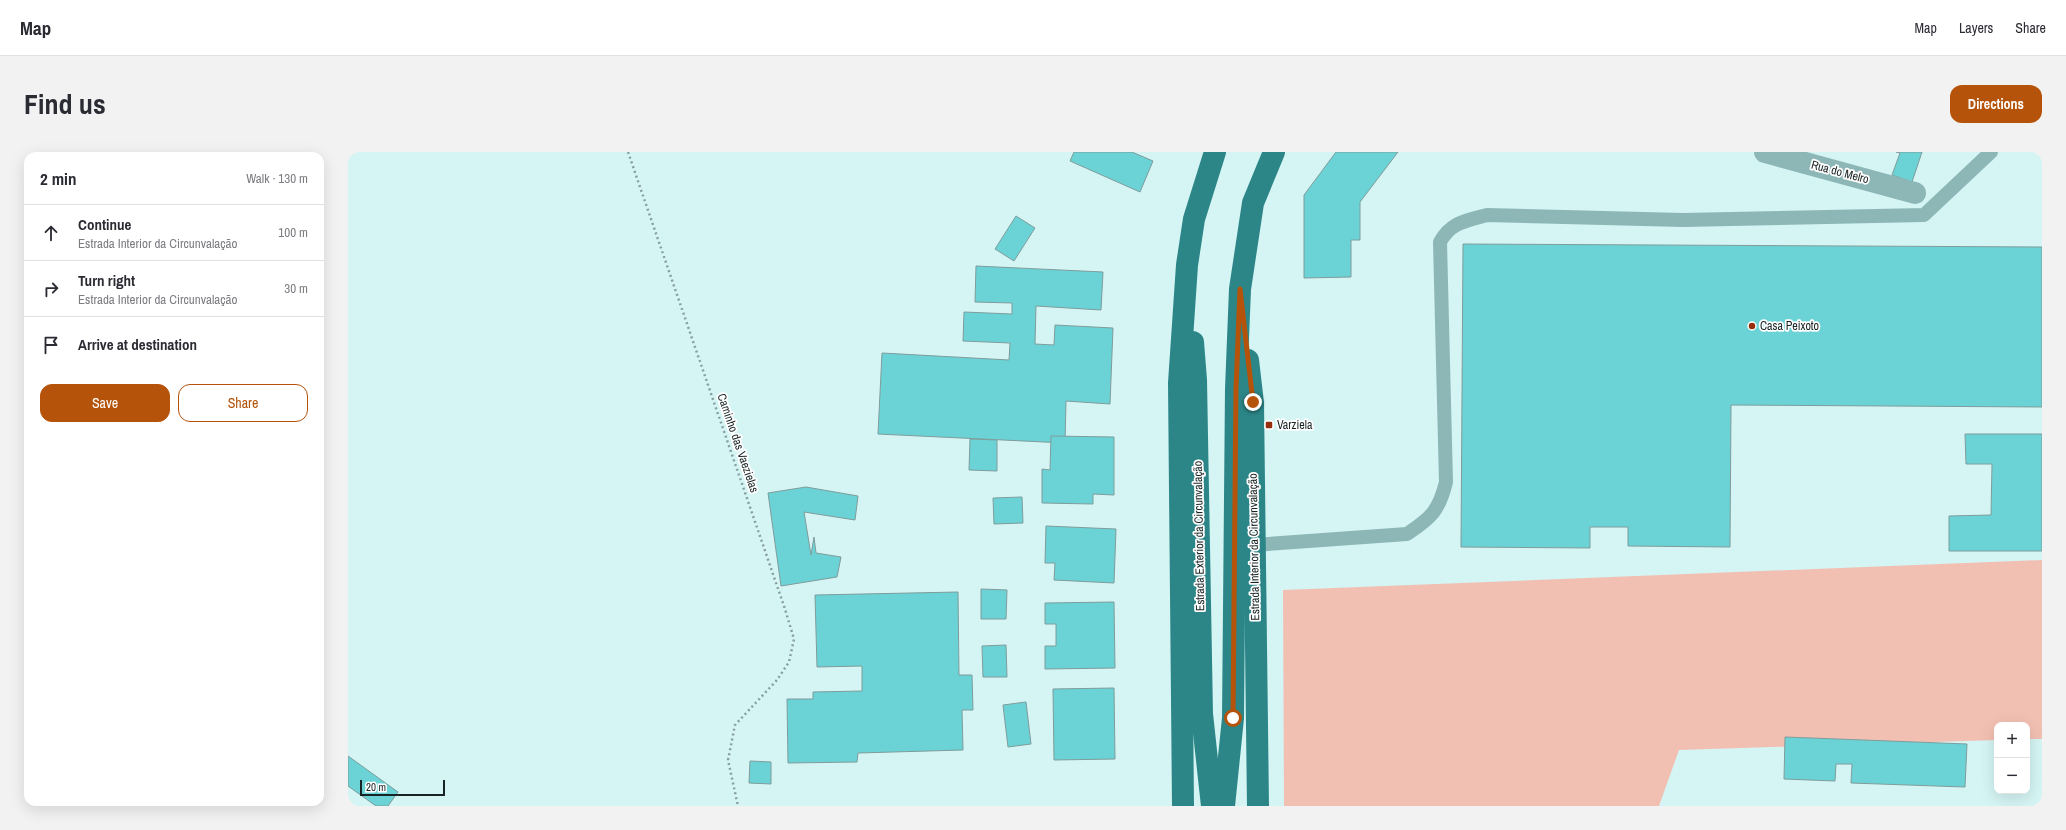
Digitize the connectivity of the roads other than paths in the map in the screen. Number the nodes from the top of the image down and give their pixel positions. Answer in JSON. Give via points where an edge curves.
{"nodes":[{"id":1,"x":1215,"y":152,"type":"edge"},
{"id":2,"x":1274,"y":152,"type":"edge"},
{"id":3,"x":1765,"y":152,"type":"edge"},
{"id":4,"x":1991,"y":152,"type":"edge"},
{"id":5,"x":1915,"y":193,"type":"dead end"},
{"id":6,"x":1187,"y":265,"type":"junction"},
{"id":7,"x":1240,"y":289,"type":"junction"},
{"id":8,"x":1254,"y":545,"type":"junction"},
{"id":9,"x":1183,"y":806,"type":"edge"},
{"id":10,"x":1212,"y":806,"type":"edge"},
{"id":11,"x":1224,"y":806,"type":"edge"},
{"id":12,"x":1258,"y":806,"type":"edge"}],
"edges":[{"from":1,"to":6,"type":"main road","name":"Estrada Exterior da Circunvalação","via":[[1194,219]]},
{"from":2,"to":7,"type":"main road","name":"Estrada Interior da Circunvalação","via":[[1252,203]]},
{"from":3,"to":5,"type":"street","name":"Rua do Melro"},
{"from":4,"to":8,"type":"lane","via":[[1924,215],[1683,220],[1487,215],[1456,223],[1444,234],[1440,242],[1446,482],[1442,500],[1428,520],[1407,534]]},
{"from":6,"to":9,"type":"main road","name":"Estrada Exterior da Circunvalação","via":[[1179,383]]},
{"from":6,"to":10,"type":"main road","name":"Estrada Exterior da Circunvalação","via":[[1196,380],[1202,714]]},
{"from":7,"to":8,"type":"main road","name":"Estrada Interior da Circunvalação","via":[[1253,402]]},
{"from":7,"to":11,"type":"main road","name":"Estrada Interior da Circunvalação","via":[[1236,389],[1233,718]]},
{"from":8,"to":12,"type":"main road","name":"Estrada Interior da Circunvalação"}]}
